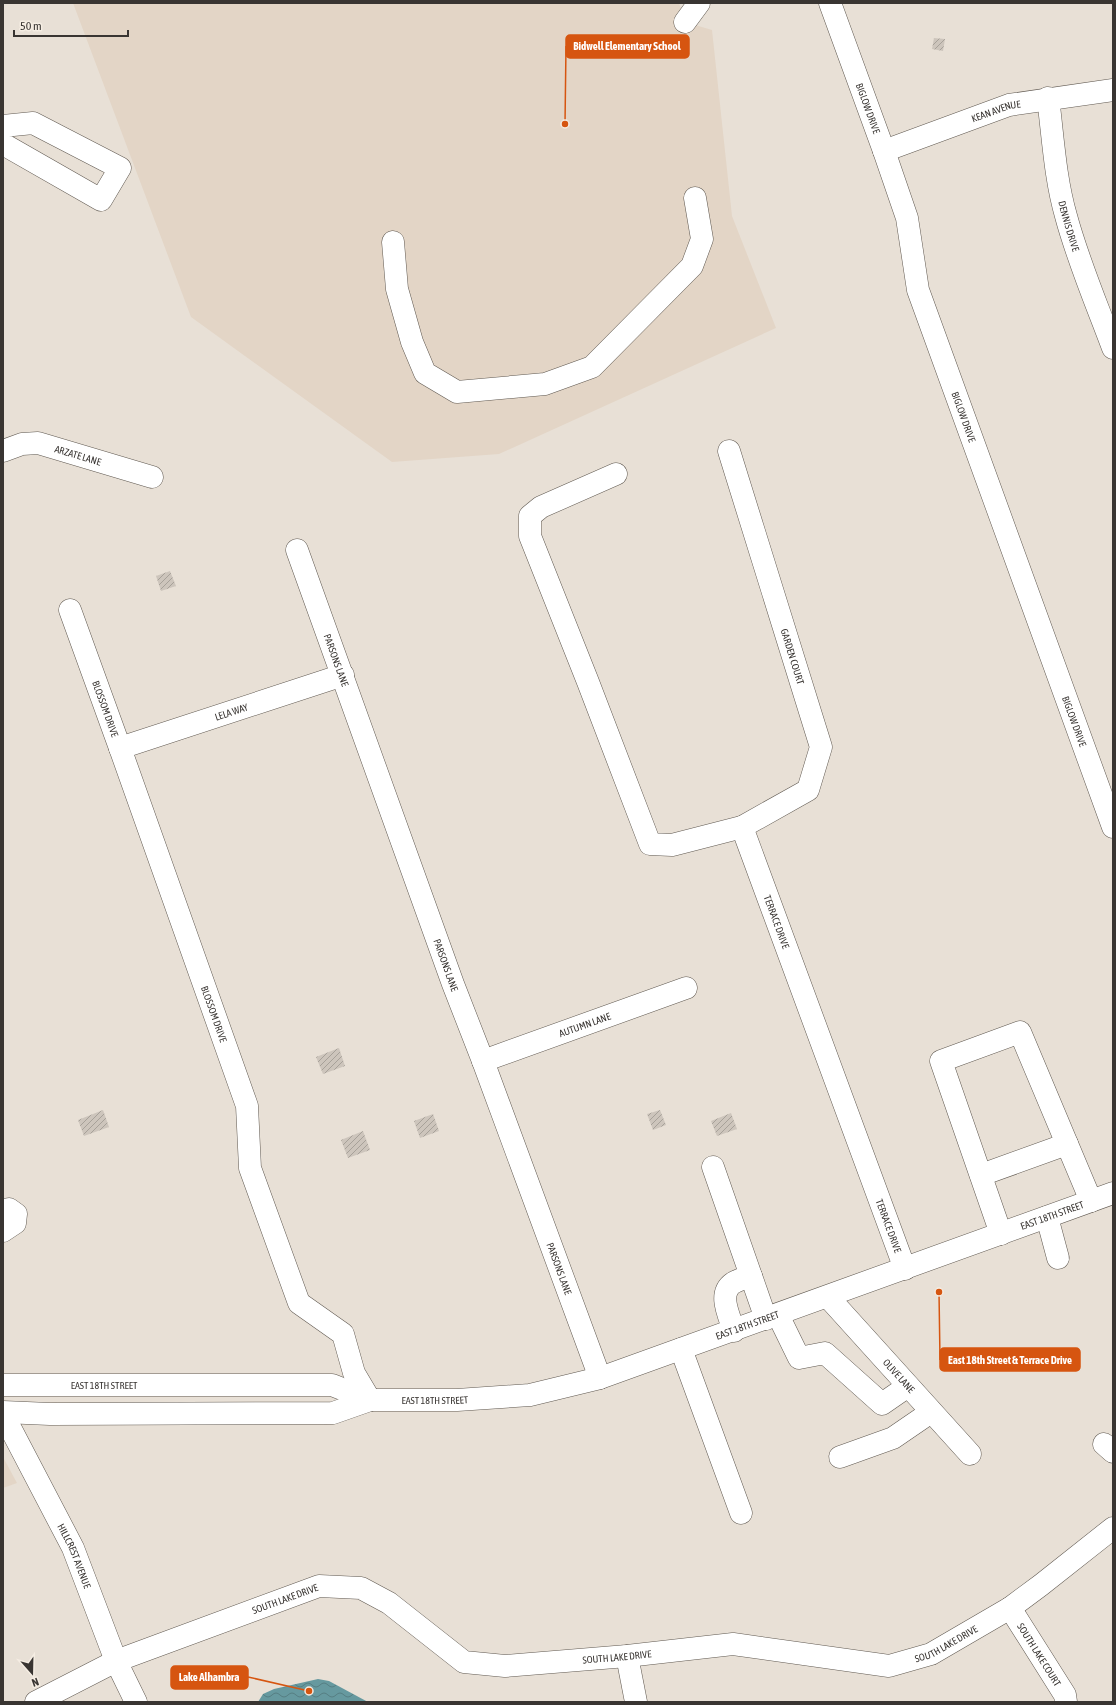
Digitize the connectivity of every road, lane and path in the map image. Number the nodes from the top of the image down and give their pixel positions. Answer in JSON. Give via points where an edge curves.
{"nodes":[{"id":1,"x":699,"y":3,"type":"edge"},
{"id":2,"x":830,"y":3,"type":"edge"},
{"id":3,"x":685,"y":22,"type":"dead end"},
{"id":4,"x":1113,"y":90,"type":"edge"},
{"id":5,"x":1048,"y":98,"type":"junction"},
{"id":6,"x":3,"y":126,"type":"edge"},
{"id":7,"x":3,"y":144,"type":"edge"},
{"id":8,"x":884,"y":151,"type":"junction"},
{"id":9,"x":695,"y":198,"type":"dead end"},
{"id":10,"x":393,"y":242,"type":"dead end"},
{"id":11,"x":1113,"y":348,"type":"edge"},
{"id":12,"x":3,"y":451,"type":"edge"},
{"id":13,"x":729,"y":452,"type":"dead end"},
{"id":14,"x":616,"y":474,"type":"dead end"},
{"id":15,"x":152,"y":477,"type":"dead end"},
{"id":16,"x":297,"y":550,"type":"dead end"},
{"id":17,"x":70,"y":610,"type":"dead end"},
{"id":18,"x":343,"y":675,"type":"junction"},
{"id":19,"x":120,"y":748,"type":"junction"},
{"id":20,"x":742,"y":827,"type":"junction"},
{"id":21,"x":1113,"y":827,"type":"edge"},
{"id":22,"x":686,"y":988,"type":"dead end"},
{"id":23,"x":483,"y":1061,"type":"junction"},
{"id":24,"x":1067,"y":1144,"type":"junction"},
{"id":25,"x":713,"y":1167,"type":"dead end"},
{"id":26,"x":981,"y":1176,"type":"junction"},
{"id":27,"x":1113,"y":1193,"type":"edge"},
{"id":28,"x":1091,"y":1201,"type":"junction"},
{"id":29,"x":3,"y":1210,"type":"edge"},
{"id":30,"x":1048,"y":1217,"type":"junction"},
{"id":31,"x":3,"y":1231,"type":"edge"},
{"id":32,"x":1001,"y":1234,"type":"junction"},
{"id":33,"x":1058,"y":1258,"type":"dead end"},
{"id":34,"x":905,"y":1268,"type":"junction"},
{"id":35,"x":751,"y":1276,"type":"junction"},
{"id":36,"x":828,"y":1297,"type":"junction"},
{"id":37,"x":772,"y":1317,"type":"junction"},
{"id":38,"x":734,"y":1330,"type":"junction"},
{"id":39,"x":681,"y":1350,"type":"junction"},
{"id":40,"x":600,"y":1378,"type":"junction"},
{"id":41,"x":3,"y":1385,"type":"edge"},
{"id":42,"x":908,"y":1386,"type":"junction"},
{"id":43,"x":370,"y":1400,"type":"junction"},
{"id":44,"x":931,"y":1412,"type":"junction"},
{"id":45,"x":3,"y":1413,"type":"edge"},
{"id":46,"x":970,"y":1454,"type":"dead end"},
{"id":47,"x":840,"y":1457,"type":"dead end"},
{"id":48,"x":741,"y":1514,"type":"dead end"},
{"id":49,"x":1113,"y":1528,"type":"edge"},
{"id":50,"x":1010,"y":1608,"type":"junction"},
{"id":51,"x":628,"y":1656,"type":"junction"},
{"id":52,"x":116,"y":1661,"type":"junction"},
{"id":53,"x":36,"y":1702,"type":"edge"},
{"id":54,"x":136,"y":1702,"type":"edge"},
{"id":55,"x":636,"y":1702,"type":"edge"},
{"id":56,"x":1066,"y":1702,"type":"edge"}],
"edges":[{"from":1,"to":3,"type":"street"},
{"from":2,"to":8,"type":"street","name":"BIGLOW DRIVE"},
{"from":4,"to":5,"type":"street","name":"KEAN AVENUE"},
{"from":5,"to":8,"type":"street","name":"KEAN AVENUE","via":[[1009,105]]},
{"from":5,"to":11,"type":"street","name":"DENNIS DRIVE","via":[[1065,215]]},
{"from":6,"to":7,"type":"street","via":[[33,123],[120,168],[101,200]]},
{"from":8,"to":21,"type":"street","name":"BIGLOW DRIVE","via":[[907,218],[918,290]]},
{"from":9,"to":10,"type":"street","via":[[702,239],[692,266],[592,367],[545,384],[457,392],[426,373],[412,342],[397,289]]},
{"from":12,"to":15,"type":"street","name":"ARZATE LANE","via":[[22,444],[38,443]]},
{"from":13,"to":20,"type":"street","name":"GARDEN COURT","via":[[821,747],[808,790]]},
{"from":14,"to":20,"type":"street","via":[[541,507],[530,516],[530,536],[650,844],[672,845]]},
{"from":16,"to":18,"type":"street","name":"PARSONS LANE"},
{"from":17,"to":19,"type":"street","name":"BLOSSOM DRIVE"},
{"from":18,"to":19,"type":"street","name":"LELA WAY"},
{"from":18,"to":23,"type":"street","name":"PARSONS LANE","via":[[443,958]]},
{"from":19,"to":43,"type":"street","name":"BLOSSOM DRIVE","via":[[247,1106],[250,1168],[299,1302],[343,1334],[354,1373]]},
{"from":20,"to":34,"type":"street","name":"TERRACE DRIVE"},
{"from":22,"to":23,"type":"street","name":"AUTUMN LANE"},
{"from":23,"to":40,"type":"street","name":"PARSONS LANE"},
{"from":24,"to":26,"type":"street"},
{"from":24,"to":26,"type":"street","via":[[1020,1032],[941,1061]]},
{"from":24,"to":28,"type":"street"},
{"from":25,"to":35,"type":"street"},
{"from":26,"to":32,"type":"street"},
{"from":27,"to":28,"type":"street","name":"EAST 18TH STREET"},
{"from":28,"to":30,"type":"street","name":"EAST 18TH STREET"},
{"from":29,"to":31,"type":"street","via":[[10,1209],[16,1214],[15,1223]]},
{"from":30,"to":32,"type":"street","name":"EAST 18TH STREET"},
{"from":30,"to":33,"type":"street"},
{"from":32,"to":34,"type":"street","name":"EAST 18TH STREET"},
{"from":34,"to":36,"type":"street","name":"EAST 18TH STREET"},
{"from":35,"to":37,"type":"street"},
{"from":35,"to":38,"type":"street","via":[[733,1283],[727,1289],[725,1300]]},
{"from":36,"to":37,"type":"street","name":"EAST 18TH STREET"},
{"from":36,"to":42,"type":"street","name":"OLIVE LANE"},
{"from":37,"to":38,"type":"street","name":"EAST 18TH STREET"},
{"from":37,"to":42,"type":"street","via":[[799,1358],[825,1353],[882,1404]]},
{"from":38,"to":39,"type":"street","name":"EAST 18TH STREET"},
{"from":39,"to":40,"type":"street","name":"EAST 18TH STREET"},
{"from":39,"to":48,"type":"street"},
{"from":40,"to":43,"type":"street","name":"EAST 18TH STREET","via":[[530,1395],[457,1400]]},
{"from":41,"to":43,"type":"street","name":"EAST 18TH STREET","via":[[332,1385]]},
{"from":42,"to":44,"type":"street","name":"OLIVE LANE"},
{"from":43,"to":45,"type":"street","name":"EAST 18TH STREET","via":[[333,1414]]},
{"from":44,"to":46,"type":"street","name":"OLIVE LANE"},
{"from":44,"to":47,"type":"street","via":[[894,1438]]},
{"from":45,"to":52,"type":"street","name":"HILLCREST AVENUE","via":[[73,1548]]},
{"from":49,"to":50,"type":"street","name":"SOUTH LAKE DRIVE"},
{"from":50,"to":51,"type":"street","name":"SOUTH LAKE DRIVE","via":[[931,1654],[889,1666],[733,1644]]},
{"from":50,"to":56,"type":"street","name":"SOUTH LAKE COURT","via":[[1065,1695]]},
{"from":51,"to":52,"type":"street","name":"SOUTH LAKE DRIVE","via":[[505,1666],[464,1662],[389,1603],[361,1588],[319,1586]]},
{"from":51,"to":55,"type":"street"},
{"from":52,"to":53,"type":"street","name":"SOUTH LAKE DRIVE"},
{"from":52,"to":54,"type":"street","name":"HILLCREST AVENUE"}]}
